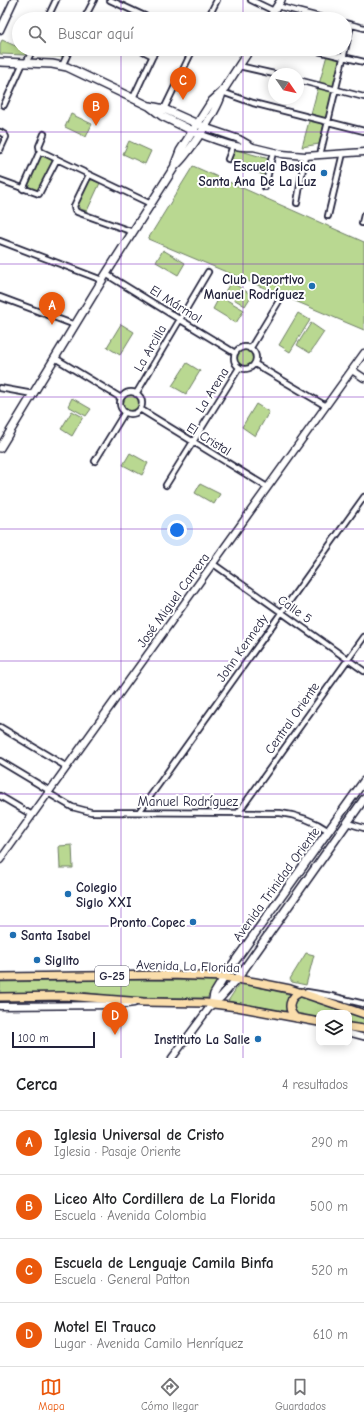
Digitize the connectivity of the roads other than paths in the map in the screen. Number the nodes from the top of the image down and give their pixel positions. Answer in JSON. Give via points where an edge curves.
{"nodes":[{"id":1,"x":14,"y":0,"type":"edge"},
{"id":2,"x":56,"y":0,"type":"edge"},
{"id":3,"x":94,"y":0,"type":"edge"},
{"id":4,"x":110,"y":0,"type":"edge"},
{"id":5,"x":217,"y":0,"type":"edge"},
{"id":6,"x":251,"y":0,"type":"edge"},
{"id":7,"x":277,"y":6,"type":"edge"},
{"id":8,"x":50,"y":12,"type":"edge"},
{"id":9,"x":88,"y":12,"type":"edge"},
{"id":10,"x":137,"y":12,"type":"edge"},
{"id":11,"x":211,"y":12,"type":"edge"},
{"id":12,"x":300,"y":12,"type":"edge"},
{"id":13,"x":352,"y":25,"type":"edge"},
{"id":14,"x":364,"y":28,"type":"edge"},
{"id":15,"x":0,"y":30,"type":"edge"},
{"id":16,"x":28,"y":56,"type":"edge"},
{"id":17,"x":67,"y":56,"type":"edge"},
{"id":18,"x":153,"y":56,"type":"edge"},
{"id":19,"x":190,"y":56,"type":"edge"},
{"id":20,"x":245,"y":56,"type":"edge"},
{"id":21,"x":340,"y":56,"type":"edge"},
{"id":22,"x":344,"y":57,"type":"junction"},
{"id":23,"x":0,"y":62,"type":"edge"},
{"id":24,"x":364,"y":62,"type":"edge"},
{"id":25,"x":24,"y":63,"type":"junction"},
{"id":26,"x":62,"y":66,"type":"junction"},
{"id":27,"x":239,"y":66,"type":"junction"},
{"id":28,"x":268,"y":73,"type":"edge"},
{"id":29,"x":304,"y":82,"type":"edge"},
{"id":30,"x":336,"y":90,"type":"junction"},
{"id":31,"x":222,"y":92,"type":"junction"},
{"id":32,"x":364,"y":97,"type":"edge"},
{"id":33,"x":133,"y":98,"type":"junction"},
{"id":34,"x":4,"y":105,"type":"dead end"},
{"id":35,"x":149,"y":106,"type":"junction"},
{"id":36,"x":164,"y":109,"type":"junction"},
{"id":37,"x":328,"y":122,"type":"junction"},
{"id":38,"x":200,"y":126,"type":"junction"},
{"id":39,"x":364,"y":131,"type":"edge"},
{"id":40,"x":0,"y":132,"type":"edge"},
{"id":41,"x":196,"y":133,"type":"junction"},
{"id":42,"x":44,"y":134,"type":"dead end"},
{"id":43,"x":233,"y":146,"type":"junction"},
{"id":44,"x":253,"y":147,"type":"junction"},
{"id":45,"x":0,"y":150,"type":"edge"},
{"id":46,"x":40,"y":151,"type":"junction"},
{"id":47,"x":273,"y":152,"type":"junction"},
{"id":48,"x":364,"y":152,"type":"edge"},
{"id":49,"x":343,"y":153,"type":"junction"},
{"id":50,"x":320,"y":155,"type":"junction"},
{"id":51,"x":305,"y":156,"type":"junction"},
{"id":52,"x":228,"y":159,"type":"dead end"},
{"id":53,"x":57,"y":160,"type":"junction"},
{"id":54,"x":89,"y":175,"type":"junction"},
{"id":55,"x":0,"y":180,"type":"edge"},
{"id":56,"x":265,"y":188,"type":"dead end"},
{"id":57,"x":23,"y":189,"type":"junction"},
{"id":58,"x":297,"y":203,"type":"dead end"},
{"id":59,"x":151,"y":204,"type":"junction"},
{"id":60,"x":328,"y":216,"type":"dead end"},
{"id":61,"x":133,"y":232,"type":"junction"},
{"id":62,"x":0,"y":241,"type":"edge"},
{"id":63,"x":208,"y":272,"type":"dead end"},
{"id":64,"x":104,"y":277,"type":"junction"},
{"id":65,"x":0,"y":297,"type":"edge"},
{"id":66,"x":279,"y":301,"type":"dead end"},
{"id":67,"x":179,"y":320,"type":"junction"},
{"id":68,"x":75,"y":325,"type":"junction"},
{"id":69,"x":250,"y":349,"type":"junction"},
{"id":70,"x":235,"y":353,"type":"junction"},
{"id":71,"x":364,"y":353,"type":"edge"},
{"id":72,"x":55,"y":358,"type":"junction"},
{"id":73,"x":255,"y":364,"type":"junction"},
{"id":74,"x":239,"y":368,"type":"junction"},
{"id":75,"x":352,"y":370,"type":"junction"},
{"id":76,"x":364,"y":378,"type":"edge"},
{"id":77,"x":0,"y":388,"type":"edge"},
{"id":78,"x":33,"y":394,"type":"junction"},
{"id":79,"x":136,"y":394,"type":"junction"},
{"id":80,"x":121,"y":398,"type":"junction"},
{"id":81,"x":326,"y":406,"type":"junction"},
{"id":82,"x":140,"y":409,"type":"junction"},
{"id":83,"x":125,"y":412,"type":"junction"},
{"id":84,"x":3,"y":439,"type":"edge"},
{"id":85,"x":193,"y":442,"type":"junction"},
{"id":86,"x":0,"y":448,"type":"edge"},
{"id":87,"x":95,"y":461,"type":"dead end"},
{"id":88,"x":166,"y":485,"type":"dead end"},
{"id":89,"x":267,"y":488,"type":"junction"},
{"id":90,"x":364,"y":496,"type":"edge"},
{"id":91,"x":212,"y":563,"type":"junction"},
{"id":92,"x":281,"y":612,"type":"junction"},
{"id":93,"x":364,"y":637,"type":"edge"},
{"id":94,"x":348,"y":660,"type":"junction"},
{"id":95,"x":364,"y":672,"type":"edge"},
{"id":96,"x":0,"y":727,"type":"edge"},
{"id":97,"x":0,"y":761,"type":"edge"},
{"id":98,"x":68,"y":767,"type":"junction"},
{"id":99,"x":364,"y":781,"type":"edge"},
{"id":100,"x":49,"y":792,"type":"junction"},
{"id":101,"x":0,"y":796,"type":"edge"},
{"id":102,"x":364,"y":799,"type":"edge"},
{"id":103,"x":139,"y":812,"type":"junction"},
{"id":104,"x":238,"y":813,"type":"junction"},
{"id":105,"x":32,"y":815,"type":"junction"},
{"id":106,"x":347,"y":823,"type":"junction"},
{"id":107,"x":364,"y":828,"type":"edge"},
{"id":108,"x":328,"y":831,"type":"junction"},
{"id":109,"x":0,"y":858,"type":"edge"},
{"id":110,"x":0,"y":977,"type":"edge"},
{"id":111,"x":224,"y":977,"type":"junction"},
{"id":112,"x":236,"y":978,"type":"junction"},
{"id":113,"x":302,"y":992,"type":"junction"},
{"id":114,"x":0,"y":997,"type":"edge"},
{"id":115,"x":143,"y":1002,"type":"junction"},
{"id":116,"x":212,"y":1004,"type":"junction"},
{"id":117,"x":364,"y":1004,"type":"edge"},
{"id":118,"x":0,"y":1006,"type":"edge"},
{"id":119,"x":364,"y":1014,"type":"edge"},
{"id":120,"x":296,"y":1018,"type":"junction"},
{"id":121,"x":316,"y":1022,"type":"edge"},
{"id":122,"x":352,"y":1027,"type":"edge"},
{"id":123,"x":364,"y":1029,"type":"edge"},
{"id":124,"x":352,"y":1034,"type":"edge"},
{"id":125,"x":364,"y":1037,"type":"edge"},
{"id":126,"x":172,"y":1058,"type":"edge"}],
"edges":[{"from":1,"to":15,"type":"street"},
{"from":2,"to":8,"type":"street"},
{"from":3,"to":9,"type":"street"},
{"from":4,"to":10,"type":"street"},
{"from":5,"to":11,"type":"street"},
{"from":6,"to":7,"type":"street"},
{"from":7,"to":12,"type":"street"},
{"from":13,"to":14,"type":"street"},
{"from":16,"to":25,"type":"street"},
{"from":17,"to":26,"type":"street"},
{"from":18,"to":33,"type":"street"},
{"from":19,"to":36,"type":"street"},
{"from":20,"to":27,"type":"main road"},
{"from":21,"to":22,"type":"street"},
{"from":22,"to":24,"type":"street"},
{"from":22,"to":30,"type":"street"},
{"from":23,"to":25,"type":"main road"},
{"from":25,"to":26,"type":"main road"},
{"from":25,"to":34,"type":"street"},
{"from":26,"to":33,"type":"main road"},
{"from":27,"to":28,"type":"street"},
{"from":27,"to":31,"type":"main road"},
{"from":29,"to":30,"type":"street"},
{"from":30,"to":32,"type":"street"},
{"from":30,"to":37,"type":"street"},
{"from":31,"to":37,"type":"street","via":[[249,102]]},
{"from":31,"to":38,"type":"main road","via":[[220,100]]},
{"from":33,"to":35,"type":"main road"},
{"from":35,"to":36,"type":"main road"},
{"from":35,"to":41,"type":"main road","via":[[162,116]]},
{"from":36,"to":38,"type":"main road"},
{"from":37,"to":39,"type":"street"},
{"from":37,"to":50,"type":"street"},
{"from":38,"to":41,"type":"main road"},
{"from":38,"to":44,"type":"street","via":[[239,139]]},
{"from":40,"to":45,"type":"street","via":[[6,136]]},
{"from":41,"to":43,"type":"street"},
{"from":41,"to":59,"type":"main road","via":[[180,151],[175,166]]},
{"from":42,"to":46,"type":"street","via":[[39,146]]},
{"from":43,"to":44,"type":"street"},
{"from":43,"to":52,"type":"street"},
{"from":44,"to":47,"type":"street"},
{"from":46,"to":53,"type":"street"},
{"from":46,"to":57,"type":"street"},
{"from":47,"to":51,"type":"street"},
{"from":47,"to":56,"type":"street"},
{"from":48,"to":49,"type":"street"},
{"from":49,"to":50,"type":"street"},
{"from":49,"to":60,"type":"street"},
{"from":50,"to":51,"type":"street"},
{"from":51,"to":58,"type":"street"},
{"from":53,"to":54,"type":"street"},
{"from":53,"to":57,"type":"street","via":[[40,194]]},
{"from":54,"to":59,"type":"street"},
{"from":54,"to":61,"type":"street","via":[[74,210]]},
{"from":55,"to":57,"type":"street"},
{"from":59,"to":61,"type":"main road"},
{"from":61,"to":64,"type":"main road"},
{"from":62,"to":64,"type":"street","name":"El Mármol"},
{"from":63,"to":67,"type":"street","name":"La Arcilla"},
{"from":64,"to":67,"type":"street","name":"El Mármol"},
{"from":64,"to":68,"type":"main road"},
{"from":65,"to":68,"type":"street"},
{"from":66,"to":69,"type":"street"},
{"from":67,"to":70,"type":"street","name":"El Mármol"},
{"from":67,"to":79,"type":"street","name":"La Arcilla"},
{"from":68,"to":72,"type":"main road"},
{"from":69,"to":70,"type":"street","via":[[241,348]]},
{"from":69,"to":73,"type":"street","via":[[256,356]]},
{"from":70,"to":74,"type":"street","via":[[234,361]]},
{"from":71,"to":75,"type":"street","name":"José Miguel Carrera"},
{"from":72,"to":78,"type":"main road"},
{"from":72,"to":80,"type":"street"},
{"from":73,"to":74,"type":"street","via":[[246,369]]},
{"from":73,"to":81,"type":"street"},
{"from":74,"to":85,"type":"street","name":"La Arena"},
{"from":75,"to":76,"type":"street"},
{"from":75,"to":81,"type":"street","name":"José Miguel Carrera"},
{"from":77,"to":78,"type":"street"},
{"from":78,"to":84,"type":"main road"},
{"from":79,"to":80,"type":"street","via":[[133,392]]},
{"from":79,"to":82,"type":"street","via":[[142,402]]},
{"from":80,"to":83,"type":"street","via":[[120,405]]},
{"from":81,"to":89,"type":"street","name":"José Miguel Carrera"},
{"from":82,"to":83,"type":"street","via":[[134,413]]},
{"from":82,"to":85,"type":"street","name":"El Cristal"},
{"from":83,"to":87,"type":"street"},
{"from":84,"to":86,"type":"main road"},
{"from":85,"to":88,"type":"street","name":"La Arena"},
{"from":85,"to":89,"type":"street","name":"El Cristal"},
{"from":89,"to":91,"type":"street","name":"José Miguel Carrera"},
{"from":90,"to":92,"type":"street","name":"John Kennedy"},
{"from":91,"to":92,"type":"street","name":"Calle 5"},
{"from":91,"to":98,"type":"street","name":"José Miguel Carrera"},
{"from":92,"to":94,"type":"street","name":"Calle 5"},
{"from":92,"to":103,"type":"street","name":"John Kennedy"},
{"from":93,"to":94,"type":"street","name":"Central Oriente"},
{"from":94,"to":95,"type":"street","name":"Calle 5"},
{"from":94,"to":104,"type":"street","name":"Central Oriente"},
{"from":96,"to":98,"type":"street"},
{"from":97,"to":100,"type":"street","name":"Manuel Rodríguez"},
{"from":98,"to":100,"type":"street","name":"José Miguel Carrera"},
{"from":99,"to":108,"type":"main road","name":"Avenida Trinidad Oriente"},
{"from":100,"to":103,"type":"street","name":"Manuel Rodríguez","via":[[66,804],[85,810]]},
{"from":100,"to":105,"type":"street","name":"José Miguel Carrera"},
{"from":101,"to":105,"type":"street"},
{"from":102,"to":106,"type":"main road","name":"Avenida Trinidad Oriente"},
{"from":103,"to":104,"type":"street","name":"Manuel Rodríguez"},
{"from":104,"to":108,"type":"street","name":"Manuel Rodríguez","via":[[296,815]]},
{"from":105,"to":109,"type":"street","name":"José Miguel Carrera"},
{"from":106,"to":107,"type":"street"},
{"from":106,"to":112,"type":"main road","name":"Avenida Trinidad Oriente"},
{"from":108,"to":111,"type":"main road","name":"Avenida Trinidad Oriente"},
{"from":110,"to":111,"type":"main road","name":"Avenida La Florida","number":"G-25"},
{"from":111,"to":112,"type":"main road","name":"Avenida La Florida","number":"G-25"},
{"from":111,"to":116,"type":"main road","name":"Avenida Trinidad Oriente","via":[[212,997]]},
{"from":112,"to":113,"type":"main road","name":"Avenida La Florida","number":"G-25"},
{"from":112,"to":116,"type":"main road","name":"Avenida Trinidad Oriente"},
{"from":113,"to":117,"type":"street","name":"Avenida La Florida"},
{"from":113,"to":119,"type":"main road","name":"Avenida La Florida","number":"G-25"},
{"from":113,"to":120,"type":"main road","via":[[293,997],[290,1003],[290,1010]]},
{"from":114,"to":115,"type":"main road","number":"G-25","via":[[66,996]]},
{"from":115,"to":116,"type":"main road","number":"G-25"},
{"from":115,"to":118,"type":"street","via":[[119,1005]]},
{"from":116,"to":120,"type":"main road","number":"G-25"},
{"from":116,"to":126,"type":"street","name":"Avenida Trinidad Oriente"},
{"from":120,"to":121,"type":"main road","number":"G-25"},
{"from":122,"to":123,"type":"main road"},
{"from":124,"to":125,"type":"street"}]}
